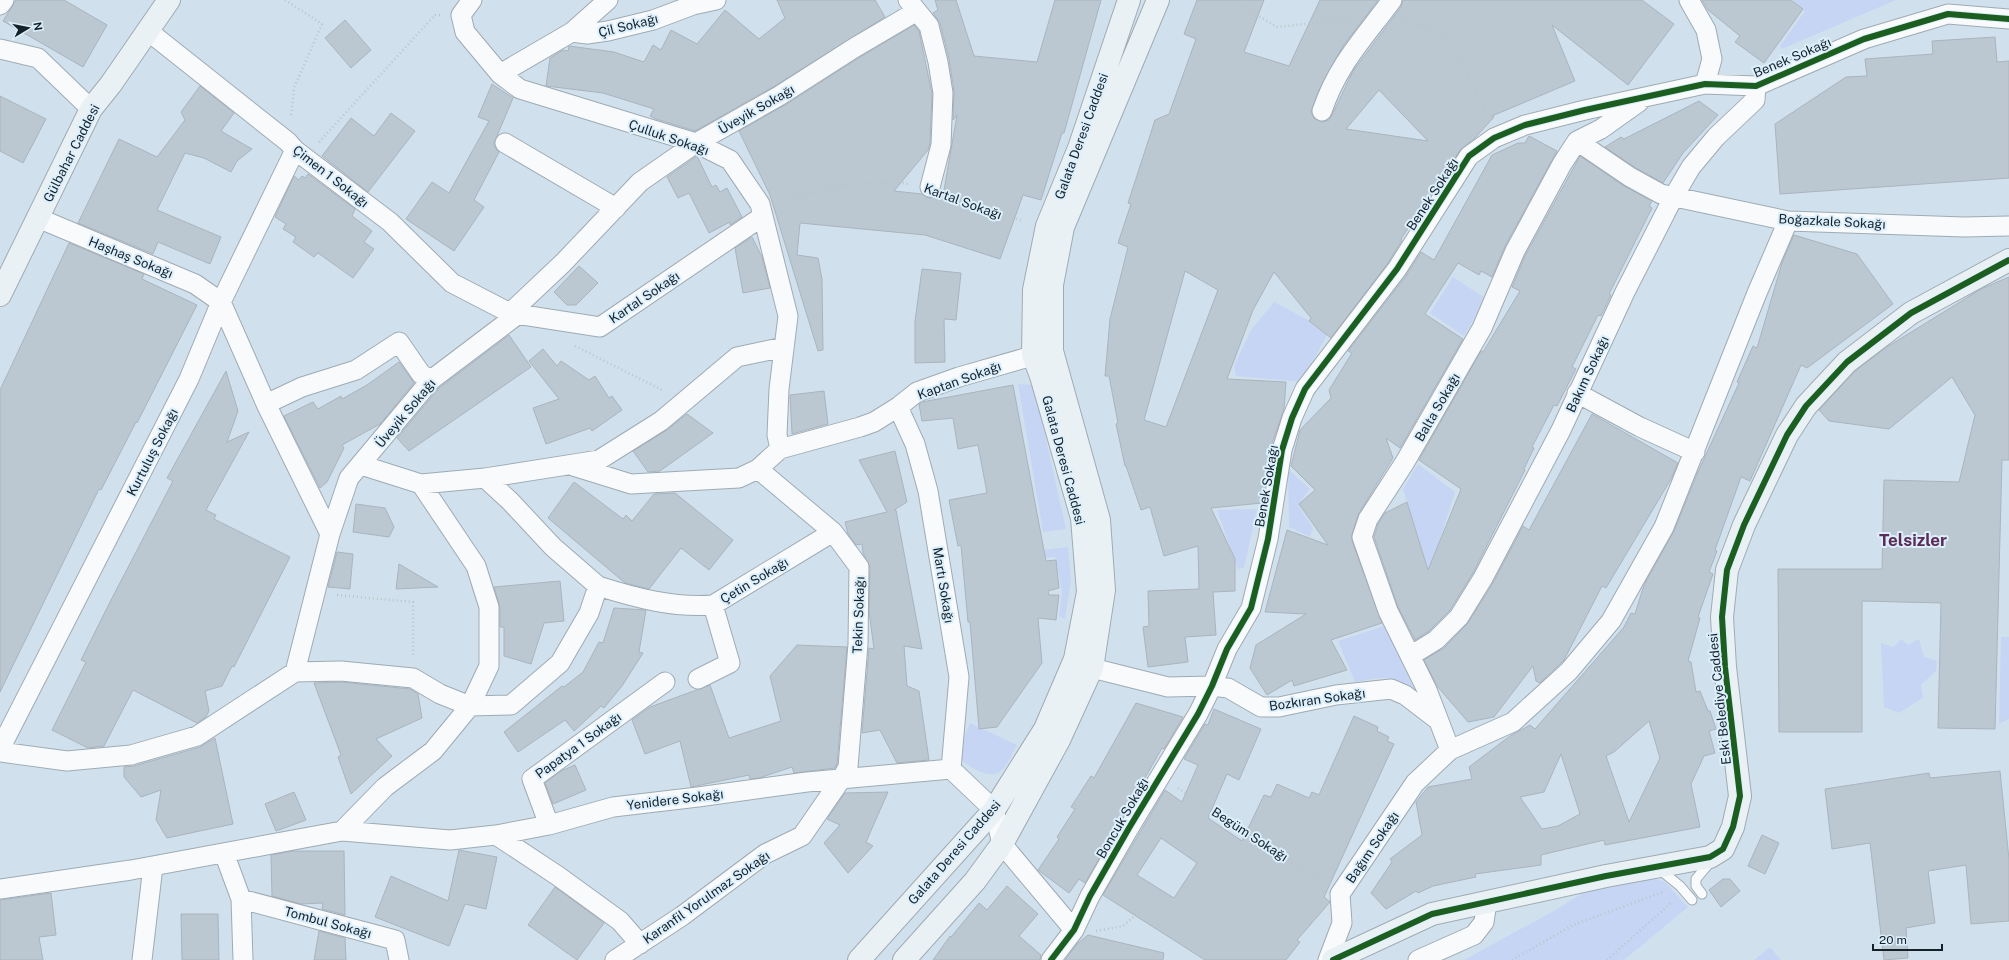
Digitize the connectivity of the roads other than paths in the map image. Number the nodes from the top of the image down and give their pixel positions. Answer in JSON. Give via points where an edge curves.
{"nodes":[{"id":1,"x":4,"y":0,"type":"edge"},
{"id":2,"x":169,"y":0,"type":"edge"},
{"id":3,"x":608,"y":0,"type":"edge"},
{"id":4,"x":716,"y":0,"type":"edge"},
{"id":5,"x":1129,"y":0,"type":"edge"},
{"id":6,"x":1158,"y":0,"type":"edge"},
{"id":7,"x":1392,"y":0,"type":"edge"},
{"id":8,"x":1689,"y":0,"type":"edge"},
{"id":9,"x":0,"y":5,"type":"edge"},
{"id":10,"x":913,"y":5,"type":"edge"},
{"id":11,"x":467,"y":7,"type":"edge"},
{"id":12,"x":2009,"y":19,"type":"edge"},
{"id":13,"x":148,"y":32,"type":"junction"},
{"id":14,"x":572,"y":32,"type":"junction"},
{"id":15,"x":0,"y":49,"type":"edge"},
{"id":16,"x":500,"y":74,"type":"junction"},
{"id":17,"x":1705,"y":84,"type":"junction"},
{"id":18,"x":1756,"y":86,"type":"junction"},
{"id":19,"x":1645,"y":97,"type":"junction"},
{"id":20,"x":91,"y":109,"type":"junction"},
{"id":21,"x":1322,"y":111,"type":"dead end"},
{"id":22,"x":1577,"y":141,"type":"junction"},
{"id":23,"x":696,"y":143,"type":"junction"},
{"id":24,"x":505,"y":144,"type":"dead end"},
{"id":25,"x":296,"y":150,"type":"junction"},
{"id":26,"x":930,"y":187,"type":"road end"},
{"id":27,"x":1674,"y":196,"type":"junction"},
{"id":28,"x":616,"y":208,"type":"junction"},
{"id":29,"x":762,"y":210,"type":"junction"},
{"id":30,"x":38,"y":218,"type":"junction"},
{"id":31,"x":1788,"y":222,"type":"junction"},
{"id":32,"x":1988,"y":226,"type":"junction"},
{"id":33,"x":2009,"y":226,"type":"edge"},
{"id":34,"x":2009,"y":236,"type":"edge"},
{"id":35,"x":2006,"y":260,"type":"edge"},
{"id":36,"x":0,"y":295,"type":"edge"},
{"id":37,"x":220,"y":302,"type":"junction"},
{"id":38,"x":511,"y":316,"type":"junction"},
{"id":39,"x":784,"y":347,"type":"junction"},
{"id":40,"x":1043,"y":353,"type":"junction"},
{"id":41,"x":431,"y":380,"type":"junction"},
{"id":42,"x":1577,"y":393,"type":"junction"},
{"id":43,"x":266,"y":404,"type":"junction"},
{"id":44,"x":898,"y":407,"type":"junction"},
{"id":45,"x":780,"y":449,"type":"junction"},
{"id":46,"x":1694,"y":452,"type":"junction"},
{"id":47,"x":570,"y":464,"type":"junction"},
{"id":48,"x":362,"y":465,"type":"junction"},
{"id":49,"x":758,"y":469,"type":"junction"},
{"id":50,"x":485,"y":478,"type":"junction"},
{"id":51,"x":421,"y":484,"type":"junction"},
{"id":52,"x":834,"y":532,"type":"junction"},
{"id":53,"x":330,"y":534,"type":"junction"},
{"id":54,"x":598,"y":586,"type":"junction"},
{"id":55,"x":713,"y":605,"type":"junction"},
{"id":56,"x":1410,"y":656,"type":"junction"},
{"id":57,"x":1084,"y":663,"type":"junction"},
{"id":58,"x":295,"y":672,"type":"junction"},
{"id":59,"x":698,"y":679,"type":"dead end"},
{"id":60,"x":665,"y":682,"type":"dead end"},
{"id":61,"x":1212,"y":686,"type":"junction"},
{"id":62,"x":470,"y":706,"type":"junction"},
{"id":63,"x":1438,"y":721,"type":"junction"},
{"id":64,"x":1450,"y":750,"type":"junction"},
{"id":65,"x":0,"y":751,"type":"edge"},
{"id":66,"x":951,"y":769,"type":"junction"},
{"id":67,"x":842,"y":778,"type":"junction"},
{"id":68,"x":994,"y":810,"type":"junction"},
{"id":69,"x":549,"y":825,"type":"junction"},
{"id":70,"x":342,"y":831,"type":"junction"},
{"id":71,"x":496,"y":835,"type":"junction"},
{"id":72,"x":1002,"y":844,"type":"junction"},
{"id":73,"x":1722,"y":849,"type":"junction"},
{"id":74,"x":224,"y":853,"type":"junction"},
{"id":75,"x":153,"y":866,"type":"junction"},
{"id":76,"x":1656,"y":867,"type":"junction"},
{"id":77,"x":0,"y":890,"type":"edge"},
{"id":78,"x":1702,"y":894,"type":"dead end"},
{"id":79,"x":241,"y":899,"type":"junction"},
{"id":80,"x":1692,"y":900,"type":"dead end"},
{"id":81,"x":1487,"y":902,"type":"junction"},
{"id":82,"x":1074,"y":930,"type":"junction"},
{"id":83,"x":640,"y":944,"type":"junction"},
{"id":84,"x":142,"y":960,"type":"edge"},
{"id":85,"x":243,"y":960,"type":"edge"},
{"id":86,"x":399,"y":960,"type":"edge"},
{"id":87,"x":615,"y":960,"type":"edge"},
{"id":88,"x":859,"y":960,"type":"edge"},
{"id":89,"x":904,"y":960,"type":"edge"},
{"id":90,"x":1051,"y":960,"type":"edge"},
{"id":91,"x":1328,"y":960,"type":"edge"},
{"id":92,"x":1334,"y":960,"type":"edge"},
{"id":93,"x":1418,"y":960,"type":"edge"}],
"edges":[{"from":1,"to":9,"type":"street"},
{"from":2,"to":13,"type":"main road","name":"Gülbahar Caddesi"},
{"from":3,"to":14,"type":"street"},
{"from":4,"to":14,"type":"street","name":"Çil Sokağı","via":[[608,32]]},
{"from":5,"to":40,"type":"main road","name":"Galata Deresi Caddesi","via":[[1079,148],[1047,226],[1034,290]]},
{"from":6,"to":40,"type":"main road","name":"Galata Deresi Caddesi","via":[[1063,227]]},
{"from":7,"to":21,"type":"street","via":[[1354,48],[1329,90]]},
{"from":8,"to":17,"type":"street","via":[[1706,30],[1712,59]]},
{"from":10,"to":23,"type":"street","name":"Üveyik Sokağı","via":[[854,48],[779,96]]},
{"from":10,"to":26,"type":"street","via":[[928,26],[943,93],[941,145]]},
{"from":11,"to":16,"type":"street","name":"Çulluk Sokağı","via":[[465,32]]},
{"from":12,"to":18,"type":"street","name":"Benek Sokağı","via":[[1948,14],[1864,39]]},
{"from":13,"to":20,"type":"main road","name":"Gülbahar Caddesi"},
{"from":13,"to":25,"type":"street","name":"Çimen 1 Sokağı"},
{"from":14,"to":16,"type":"street"},
{"from":15,"to":20,"type":"street","via":[[38,58]]},
{"from":16,"to":23,"type":"street","name":"Çulluk Sokağı","via":[[520,89]]},
{"from":17,"to":18,"type":"street","name":"Benek Sokağı"},
{"from":17,"to":19,"type":"street","name":"Benek Sokağı"},
{"from":18,"to":27,"type":"street","name":"Bakım Sokağı","via":[[1755,100],[1691,167]]},
{"from":19,"to":22,"type":"street","via":[[1601,129]]},
{"from":19,"to":61,"type":"street","name":"Benek Sokağı","via":[[1525,125],[1494,138],[1470,156],[1397,270],[1305,390],[1292,418],[1282,450],[1268,538],[1251,608],[1227,649]]},
{"from":20,"to":30,"type":"main road","name":"Gülbahar Caddesi"},
{"from":22,"to":27,"type":"street","name":"Boğazkale Sokağı","via":[[1630,177],[1661,194]]},
{"from":22,"to":56,"type":"street","name":"Balta Sokağı","via":[[1515,251],[1482,328],[1460,368],[1405,462],[1368,518],[1362,537],[1388,611]]},
{"from":23,"to":28,"type":"street","name":"Üveyik Sokağı","via":[[640,182]]},
{"from":23,"to":29,"type":"street","name":"Çulluk Sokağı","via":[[730,160]]},
{"from":24,"to":28,"type":"street"},
{"from":25,"to":37,"type":"street","name":"Kurtuluş Sokağı"},
{"from":25,"to":38,"type":"street","name":"Çimen 1 Sokağı","via":[[390,222],[452,283]]},
{"from":27,"to":31,"type":"street","name":"Boğazkale Sokağı"},
{"from":27,"to":42,"type":"street","name":"Bakım Sokağı"},
{"from":28,"to":38,"type":"street","name":"Üveyik Sokağı"},
{"from":29,"to":38,"type":"street","name":"Kartal Sokağı","via":[[600,327]]},
{"from":29,"to":39,"type":"street","name":"Çulluk Sokağı","via":[[788,316]]},
{"from":30,"to":36,"type":"main road","name":"Gülbahar Caddesi"},
{"from":30,"to":37,"type":"street","name":"Haşhaş Sokağı","via":[[195,284]]},
{"from":31,"to":32,"type":"street","name":"Boğazkale Sokağı"},
{"from":31,"to":46,"type":"street","name":"Bağım Sokağı"},
{"from":32,"to":33,"type":"street","name":"Boğazkale Sokağı"},
{"from":32,"to":34,"type":"street","via":[[2007,232]]},
{"from":35,"to":73,"type":"main road","name":"Eski Belediye Caddesi","via":[[1911,313],[1847,362],[1806,406],[1787,435],[1744,525],[1727,570],[1722,617],[1725,667],[1740,796],[1734,827]]},
{"from":37,"to":43,"type":"street"},
{"from":37,"to":65,"type":"street","name":"Kurtuluş Sokağı","via":[[189,379]]},
{"from":38,"to":41,"type":"street","name":"Üveyik Sokağı"},
{"from":39,"to":45,"type":"street","name":"Çulluk Sokağı","via":[[778,403],[777,435]]},
{"from":39,"to":47,"type":"street","via":[[737,357],[661,421],[599,460]]},
{"from":40,"to":44,"type":"street","name":"Kaptan Sokağı","via":[[917,392]]},
{"from":40,"to":57,"type":"main road","name":"Galata Deresi Caddesi","via":[[1099,520],[1104,590]]},
{"from":41,"to":43,"type":"street","via":[[422,374],[399,342],[356,370],[302,387]]},
{"from":41,"to":48,"type":"street","name":"Üveyik Sokağı"},
{"from":42,"to":46,"type":"street"},
{"from":42,"to":56,"type":"street","name":"Bakım Sokağı","via":[[1561,430],[1483,578],[1459,617],[1436,640]]},
{"from":43,"to":53,"type":"street"},
{"from":44,"to":45,"type":"street","name":"Kaptan Sokağı","via":[[860,427]]},
{"from":44,"to":66,"type":"street","name":"Martı Sokağı","via":[[915,444],[928,491],[959,677]]},
{"from":45,"to":49,"type":"street"},
{"from":46,"to":64,"type":"street","name":"Bağım Sokağı","via":[[1664,527],[1611,621],[1569,671],[1513,722]]},
{"from":47,"to":49,"type":"street","via":[[631,484],[739,478]]},
{"from":47,"to":50,"type":"street"},
{"from":48,"to":51,"type":"street"},
{"from":48,"to":53,"type":"street","name":"Üveyik Sokağı","via":[[349,478]]},
{"from":49,"to":52,"type":"street","name":"Tekin Sokağı"},
{"from":50,"to":51,"type":"street"},
{"from":50,"to":54,"type":"street","via":[[510,500],[553,547]]},
{"from":51,"to":62,"type":"street","via":[[476,566],[489,607],[489,666]]},
{"from":52,"to":55,"type":"street","name":"Çetin Sokağı"},
{"from":52,"to":67,"type":"street","name":"Tekin Sokağı","via":[[859,567],[858,644],[848,767]]},
{"from":53,"to":58,"type":"street","name":"Üveyik Sokağı"},
{"from":54,"to":55,"type":"street","name":"Çetin Sokağı","via":[[644,600],[693,606]]},
{"from":54,"to":62,"type":"street","via":[[589,613],[560,663],[511,705]]},
{"from":55,"to":59,"type":"street","via":[[730,663]]},
{"from":56,"to":63,"type":"street","name":"Balta Sokağı","via":[[1427,690]]},
{"from":57,"to":61,"type":"street","name":"Bozkıran Sokağı","via":[[1168,687]]},
{"from":57,"to":68,"type":"main road","name":"Galata Deresi Caddesi"},
{"from":57,"to":72,"type":"main road","name":"Galata Deresi Caddesi","via":[[1059,740]]},
{"from":58,"to":62,"type":"street","via":[[341,671],[413,678],[440,694]]},
{"from":58,"to":65,"type":"street","via":[[196,736],[131,755],[67,761]]},
{"from":60,"to":69,"type":"street","name":"Papatya 1 Sokağı","via":[[532,779]]},
{"from":61,"to":63,"type":"street","name":"Bozkıran Sokağı","via":[[1228,688],[1261,707],[1285,706],[1336,695],[1391,689],[1405,695]]},
{"from":61,"to":82,"type":"street","name":"Boncuk Sokağı","via":[[1090,896]]},
{"from":62,"to":70,"type":"street","via":[[433,751],[385,787]]},
{"from":63,"to":64,"type":"street","name":"Balta Sokağı"},
{"from":64,"to":91,"type":"street","name":"Bağım Sokağı","via":[[1415,783],[1340,894],[1342,923]]},
{"from":66,"to":67,"type":"street","name":"Yenidere Sokağı"},
{"from":66,"to":68,"type":"street"},
{"from":67,"to":69,"type":"street","name":"Yenidere Sokağı","via":[[613,807]]},
{"from":67,"to":83,"type":"street","name":"Karanfil Yorulmaz Sokağı","via":[[802,836],[765,854]]},
{"from":68,"to":72,"type":"street"},
{"from":68,"to":88,"type":"main road","name":"Galata Deresi Caddesi"},
{"from":69,"to":71,"type":"street","name":"Yenidere Sokağı"},
{"from":70,"to":71,"type":"street","name":"Yenidere Sokağı","via":[[450,840]]},
{"from":70,"to":74,"type":"street","name":"Yenidere Sokağı"},
{"from":71,"to":83,"type":"street","via":[[620,921]]},
{"from":72,"to":82,"type":"street"},
{"from":72,"to":89,"type":"main road","name":"Galata Deresi Caddesi","via":[[974,881]]},
{"from":73,"to":76,"type":"main road","via":[[1710,857]]},
{"from":73,"to":78,"type":"lane","via":[[1696,879],[1696,886]]},
{"from":74,"to":75,"type":"street","name":"Yenidere Sokağı"},
{"from":74,"to":79,"type":"street"},
{"from":75,"to":77,"type":"street","name":"Yenidere Sokağı"},
{"from":75,"to":84,"type":"street"},
{"from":76,"to":80,"type":"lane"},
{"from":76,"to":81,"type":"main road"},
{"from":79,"to":85,"type":"street"},
{"from":79,"to":86,"type":"street","name":"Tombul Sokağı","via":[[395,940]]},
{"from":81,"to":92,"type":"main road","via":[[1432,914]]},
{"from":81,"to":93,"type":"street","via":[[1484,922],[1474,935]]},
{"from":82,"to":90,"type":"street","name":"Boncuk Sokağı"},
{"from":83,"to":87,"type":"street","name":"Karanfil Yorulmaz Sokağı"}]}
